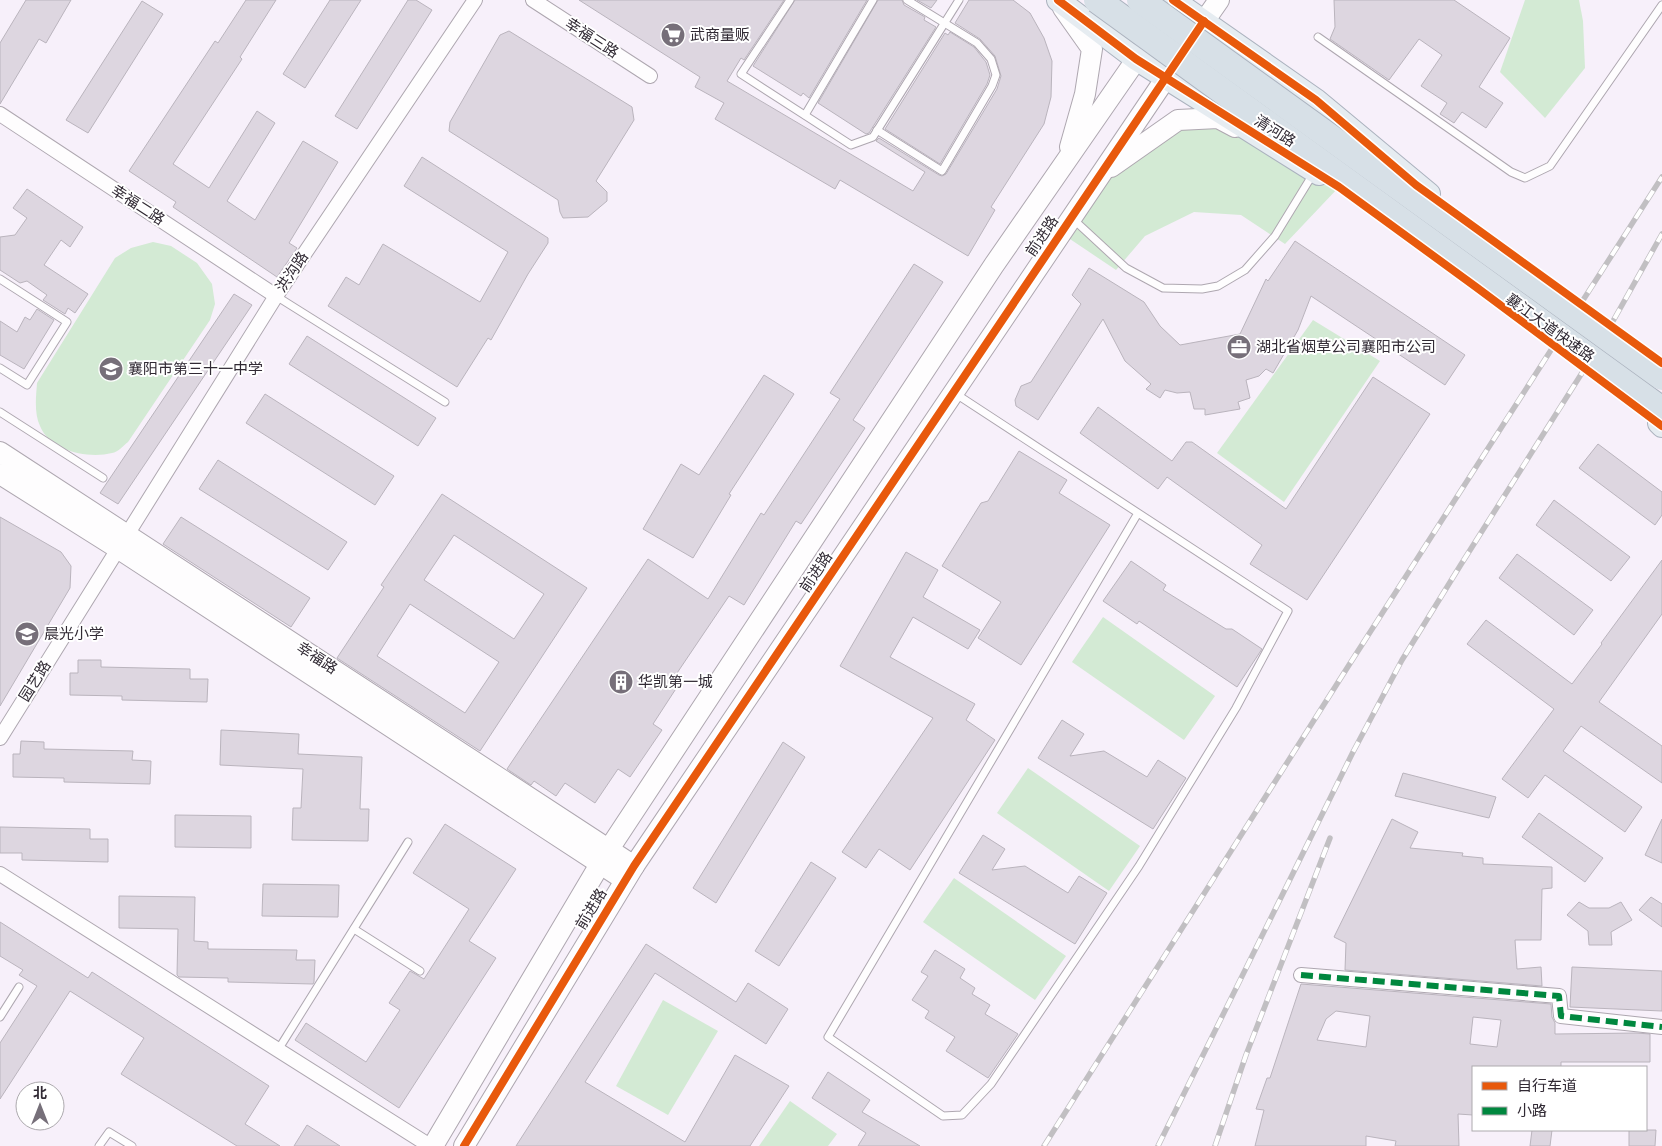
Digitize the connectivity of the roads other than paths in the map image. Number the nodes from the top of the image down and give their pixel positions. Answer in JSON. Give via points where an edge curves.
{"nodes":[{"id":1,"x":475,"y":0,"type":"edge"},
{"id":2,"x":533,"y":0,"type":"edge"},
{"id":3,"x":790,"y":0,"type":"edge"},
{"id":4,"x":873,"y":0,"type":"edge"},
{"id":5,"x":907,"y":0,"type":"edge"},
{"id":6,"x":959,"y":0,"type":"edge"},
{"id":7,"x":1058,"y":0,"type":"edge"},
{"id":8,"x":1096,"y":0,"type":"edge"},
{"id":9,"x":1140,"y":0,"type":"edge"},
{"id":10,"x":1219,"y":0,"type":"edge"},
{"id":11,"x":1174,"y":1,"type":"edge"},
{"id":12,"x":1662,"y":5,"type":"edge"},
{"id":13,"x":1204,"y":21,"type":"junction"},
{"id":14,"x":944,"y":23,"type":"junction"},
{"id":15,"x":1318,"y":37,"type":"dead end"},
{"id":16,"x":1136,"y":60,"type":"junction"},
{"id":17,"x":650,"y":76,"type":"dead end"},
{"id":18,"x":1165,"y":78,"type":"junction"},
{"id":19,"x":0,"y":114,"type":"edge"},
{"id":20,"x":805,"y":115,"type":"junction"},
{"id":21,"x":876,"y":130,"type":"junction"},
{"id":22,"x":1272,"y":146,"type":"junction"},
{"id":23,"x":1066,"y":163,"type":"junction"},
{"id":24,"x":1315,"y":172,"type":"junction"},
{"id":25,"x":1101,"y":174,"type":"junction"},
{"id":26,"x":1396,"y":184,"type":"junction"},
{"id":27,"x":1071,"y":217,"type":"junction"},
{"id":28,"x":1504,"y":246,"type":"dead end"},
{"id":29,"x":0,"y":279,"type":"edge"},
{"id":30,"x":1476,"y":287,"type":"dead end"},
{"id":31,"x":276,"y":296,"type":"junction"},
{"id":32,"x":0,"y":368,"type":"edge"},
{"id":33,"x":1662,"y":377,"type":"edge"},
{"id":34,"x":953,"y":392,"type":"junction"},
{"id":35,"x":445,"y":402,"type":"dead end"},
{"id":36,"x":0,"y":412,"type":"edge"},
{"id":37,"x":1661,"y":420,"type":"edge"},
{"id":38,"x":0,"y":452,"type":"edge"},
{"id":39,"x":0,"y":474,"type":"edge"},
{"id":40,"x":103,"y":478,"type":"dead end"},
{"id":41,"x":1138,"y":513,"type":"junction"},
{"id":42,"x":123,"y":541,"type":"junction"},
{"id":43,"x":0,"y":738,"type":"edge"},
{"id":44,"x":408,"y":842,"type":"dead end"},
{"id":45,"x":605,"y":856,"type":"junction"},
{"id":46,"x":629,"y":873,"type":"junction"},
{"id":47,"x":0,"y":874,"type":"edge"},
{"id":48,"x":354,"y":928,"type":"junction"},
{"id":49,"x":420,"y":971,"type":"dead end"},
{"id":50,"x":1301,"y":975,"type":"dead end"},
{"id":51,"x":19,"y":987,"type":"dead end"},
{"id":52,"x":0,"y":1017,"type":"edge"},
{"id":53,"x":1662,"y":1027,"type":"edge"},
{"id":54,"x":278,"y":1050,"type":"junction"},
{"id":55,"x":99,"y":1146,"type":"edge"},
{"id":56,"x":132,"y":1146,"type":"edge"},
{"id":57,"x":431,"y":1146,"type":"edge"},
{"id":58,"x":464,"y":1146,"type":"edge"}],
"edges":[{"from":1,"to":31,"type":"street","name":"洪沟路"},
{"from":2,"to":17,"type":"street","name":"幸福三路"},
{"from":3,"to":20,"type":"lane","via":[[741,74]]},
{"from":4,"to":20,"type":"lane"},
{"from":5,"to":14,"type":"lane"},
{"from":6,"to":14,"type":"lane"},
{"from":7,"to":16,"type":"main road","name":"清河路"},
{"from":7,"to":23,"type":"main road","via":[[1092,49],[1085,94]]},
{"from":8,"to":37,"type":"highway","name":"襄江大道快速路","bridge":true},
{"from":9,"to":26,"type":"highway","name":"襄江大道快速路","bridge":true},
{"from":10,"to":13,"type":"main road","name":"前进路"},
{"from":11,"to":13,"type":"main road"},
{"from":11,"to":16,"type":"main road","name":"前进路"},
{"from":11,"to":26,"type":"highway","bridge":true,"via":[[1310,102]]},
{"from":12,"to":15,"type":"lane","via":[[1550,166],[1524,178]]},
{"from":13,"to":18,"type":"main road","name":"前进路"},
{"from":13,"to":28,"type":"main road","via":[[1316,100],[1416,184]]},
{"from":14,"to":21,"type":"lane"},
{"from":14,"to":21,"type":"lane","via":[[977,43],[991,60],[996,75],[942,171]]},
{"from":16,"to":18,"type":"main road","name":"清河路"},
{"from":16,"to":23,"type":"main road","name":"前进路"},
{"from":18,"to":22,"type":"main road","name":"清河路"},
{"from":18,"to":25,"type":"main road","name":"前进路"},
{"from":19,"to":31,"type":"street","name":"幸福二路"},
{"from":20,"to":21,"type":"lane","via":[[851,145],[873,137]]},
{"from":22,"to":24,"type":"main road","name":"清河路"},
{"from":22,"to":25,"type":"main road","via":[[1218,118],[1178,120]]},
{"from":23,"to":45,"type":"main road","name":"前进路","via":[[989,273]]},
{"from":24,"to":27,"type":"lane","via":[[1275,236],[1245,270],[1210,288],[1163,288],[1126,268]]},
{"from":24,"to":30,"type":"main road","name":"清河路"},
{"from":25,"to":27,"type":"main road","name":"前进路"},
{"from":26,"to":33,"type":"highway","name":"襄江大道快速路","bridge":true},
{"from":27,"to":34,"type":"main road","name":"前进路"},
{"from":29,"to":32,"type":"lane","via":[[67,322],[26,385]]},
{"from":31,"to":35,"type":"lane"},
{"from":31,"to":42,"type":"street","name":"洪沟路"},
{"from":34,"to":41,"type":"lane"},
{"from":34,"to":46,"type":"main road","name":"前进路"},
{"from":36,"to":40,"type":"lane"},
{"from":38,"to":42,"type":"main road","name":"幸福路"},
{"from":39,"to":42,"type":"main road","name":"幸福路"},
{"from":41,"to":41,"type":"lane","via":[[1288,611],[1236,708],[1139,866],[997,1076],[962,1115],[943,1116],[828,1037]]},
{"from":42,"to":43,"type":"street","name":"园艺路"},
{"from":42,"to":45,"type":"main road","name":"幸福路"},
{"from":44,"to":48,"type":"lane"},
{"from":45,"to":46,"type":"main road","name":"幸福路"},
{"from":45,"to":57,"type":"main road","name":"前进路"},
{"from":46,"to":58,"type":"main road","name":"前进路"},
{"from":47,"to":54,"type":"street"},
{"from":48,"to":49,"type":"lane"},
{"from":48,"to":54,"type":"lane"},
{"from":50,"to":53,"type":"street","via":[[1559,996],[1561,1016]]},
{"from":51,"to":52,"type":"lane"},
{"from":54,"to":57,"type":"street"},
{"from":55,"to":56,"type":"lane","via":[[108,1132]]}]}
